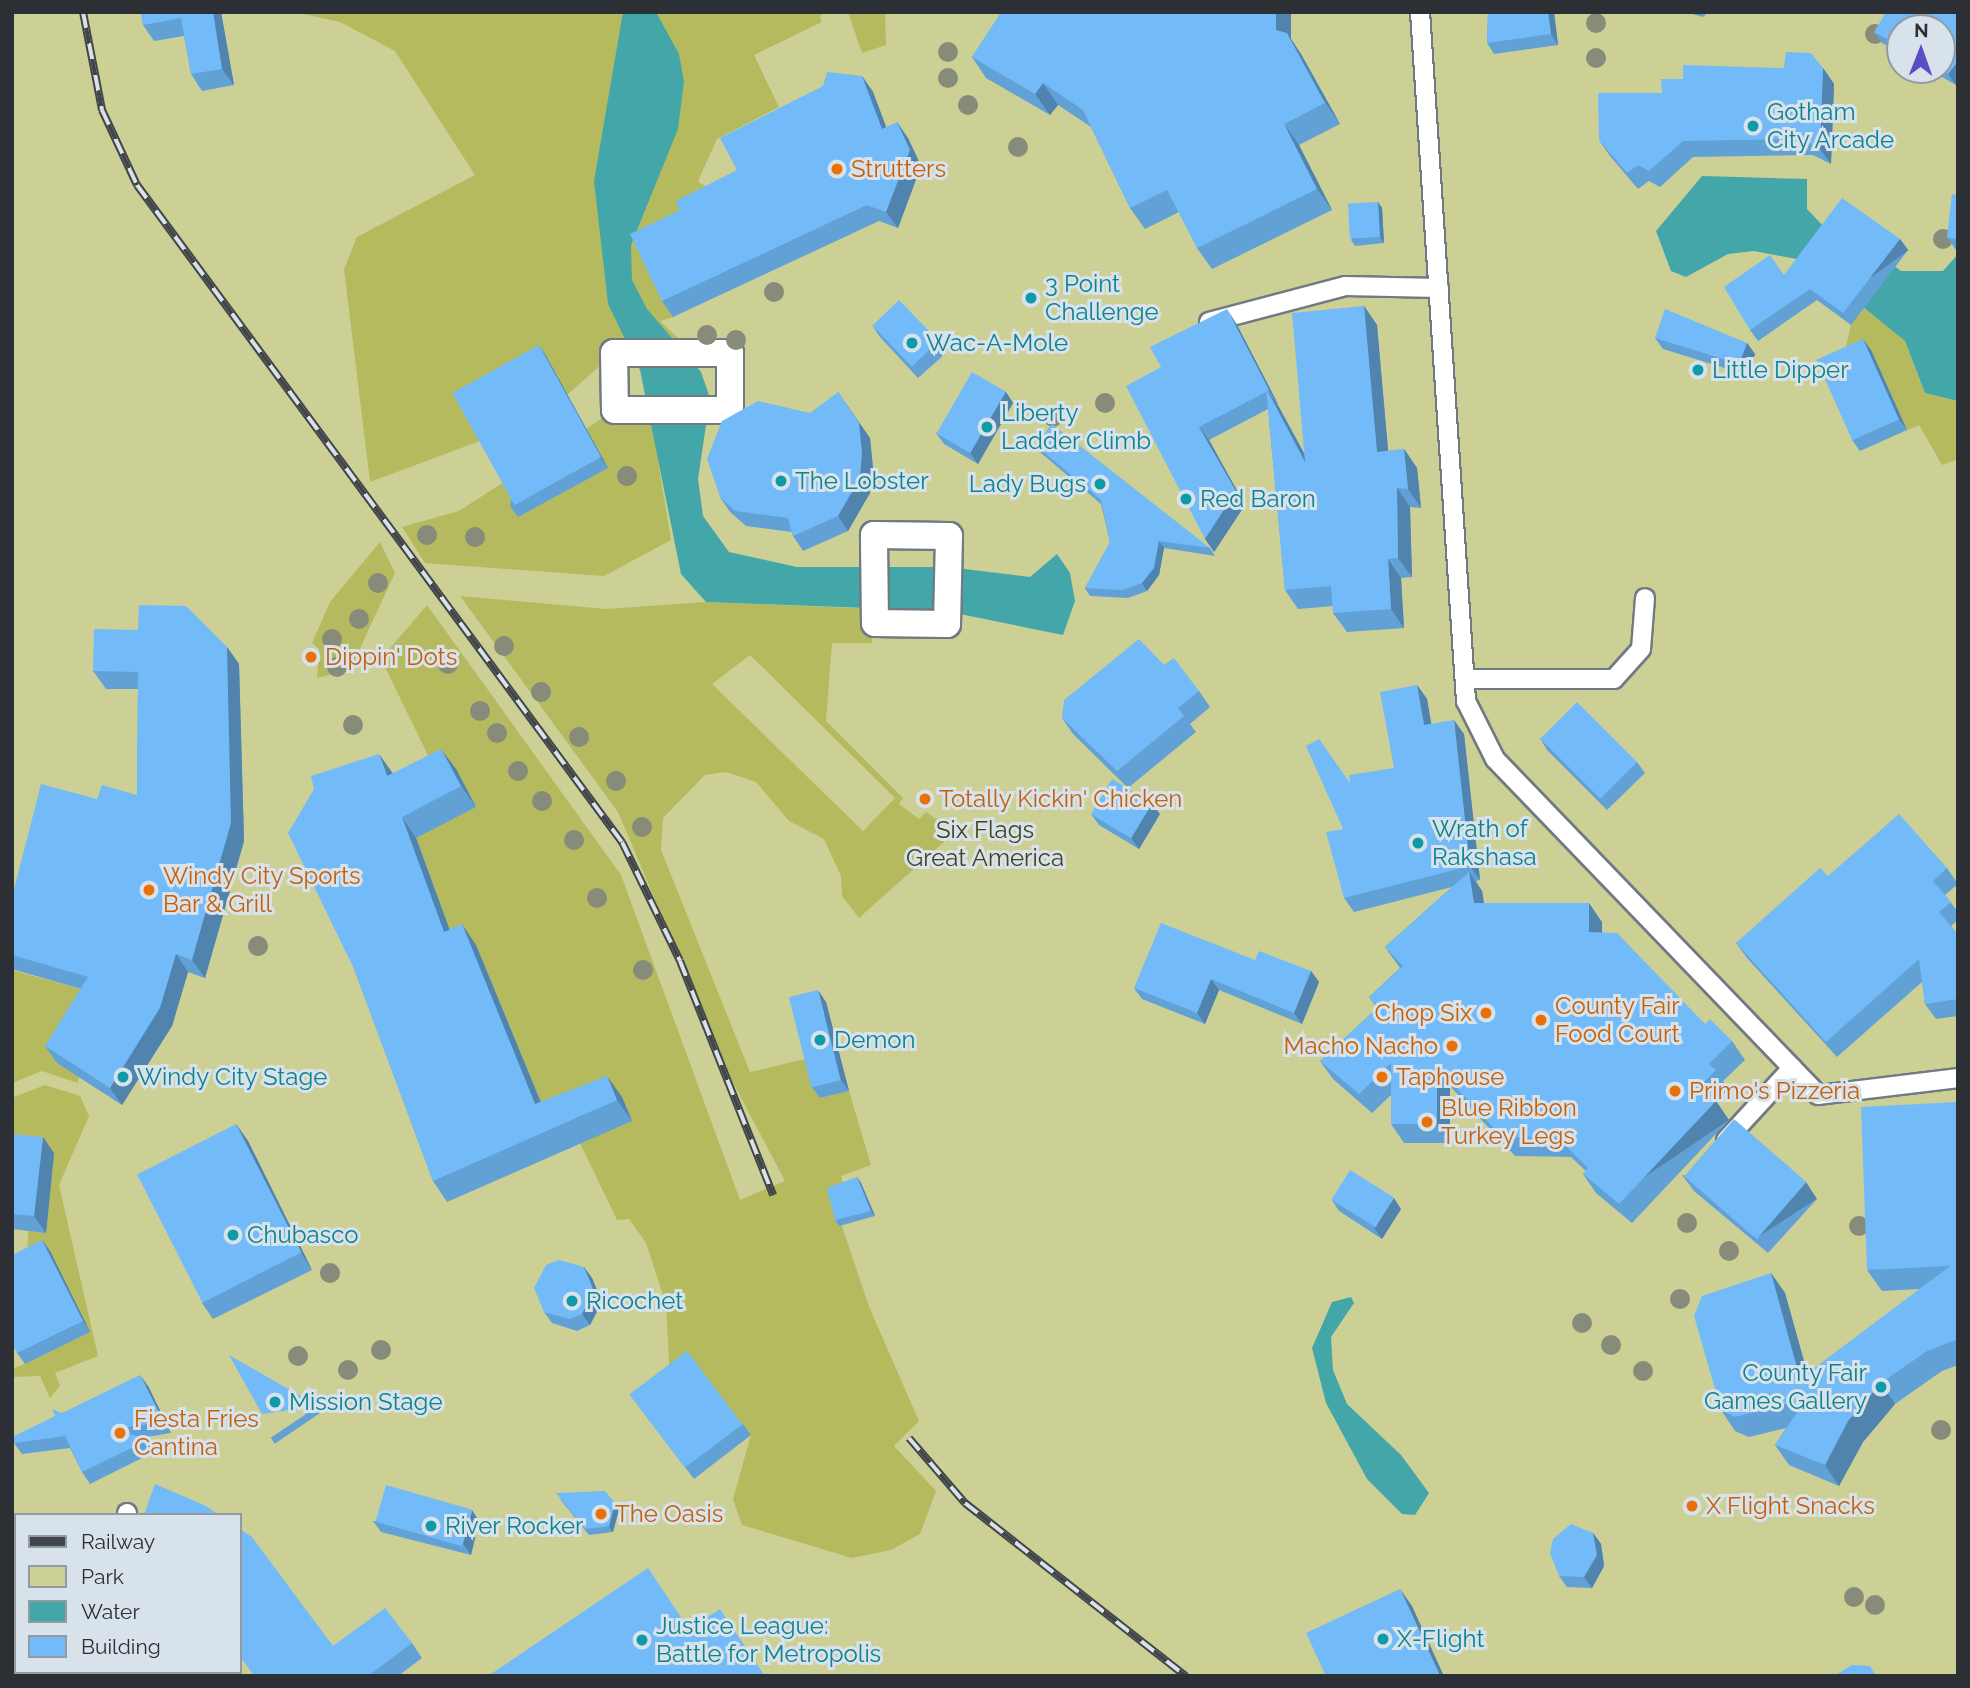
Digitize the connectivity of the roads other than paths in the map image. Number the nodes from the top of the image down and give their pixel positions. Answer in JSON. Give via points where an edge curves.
{"nodes":[{"id":1,"x":1426,"y":13,"type":"edge"},
{"id":2,"x":1439,"y":288,"type":"junction"},
{"id":3,"x":1195,"y":328,"type":"edge"},
{"id":4,"x":614,"y":353,"type":"joint"},
{"id":5,"x":1645,"y":598,"type":"dead end"},
{"id":6,"x":1465,"y":679,"type":"junction"},
{"id":7,"x":1792,"y":1068,"type":"junction"},
{"id":8,"x":1958,"y":1078,"type":"edge"},
{"id":9,"x":1714,"y":1153,"type":"edge"}],
"edges":[{"from":1,"to":2,"type":"lane"},
{"from":2,"to":3,"type":"lane","via":[[1345,286],[1231,312]]},
{"from":2,"to":6,"type":"lane"},
{"from":4,"to":4,"type":"street","via":[[730,353],[730,410],[615,410]]},
{"from":5,"to":6,"type":"lane","via":[[1641,649],[1614,679]]},
{"from":6,"to":7,"type":"lane","via":[[1466,701],[1495,759]]},
{"from":7,"to":8,"type":"lane","via":[[1818,1095]]},
{"from":7,"to":9,"type":"lane"}]}
